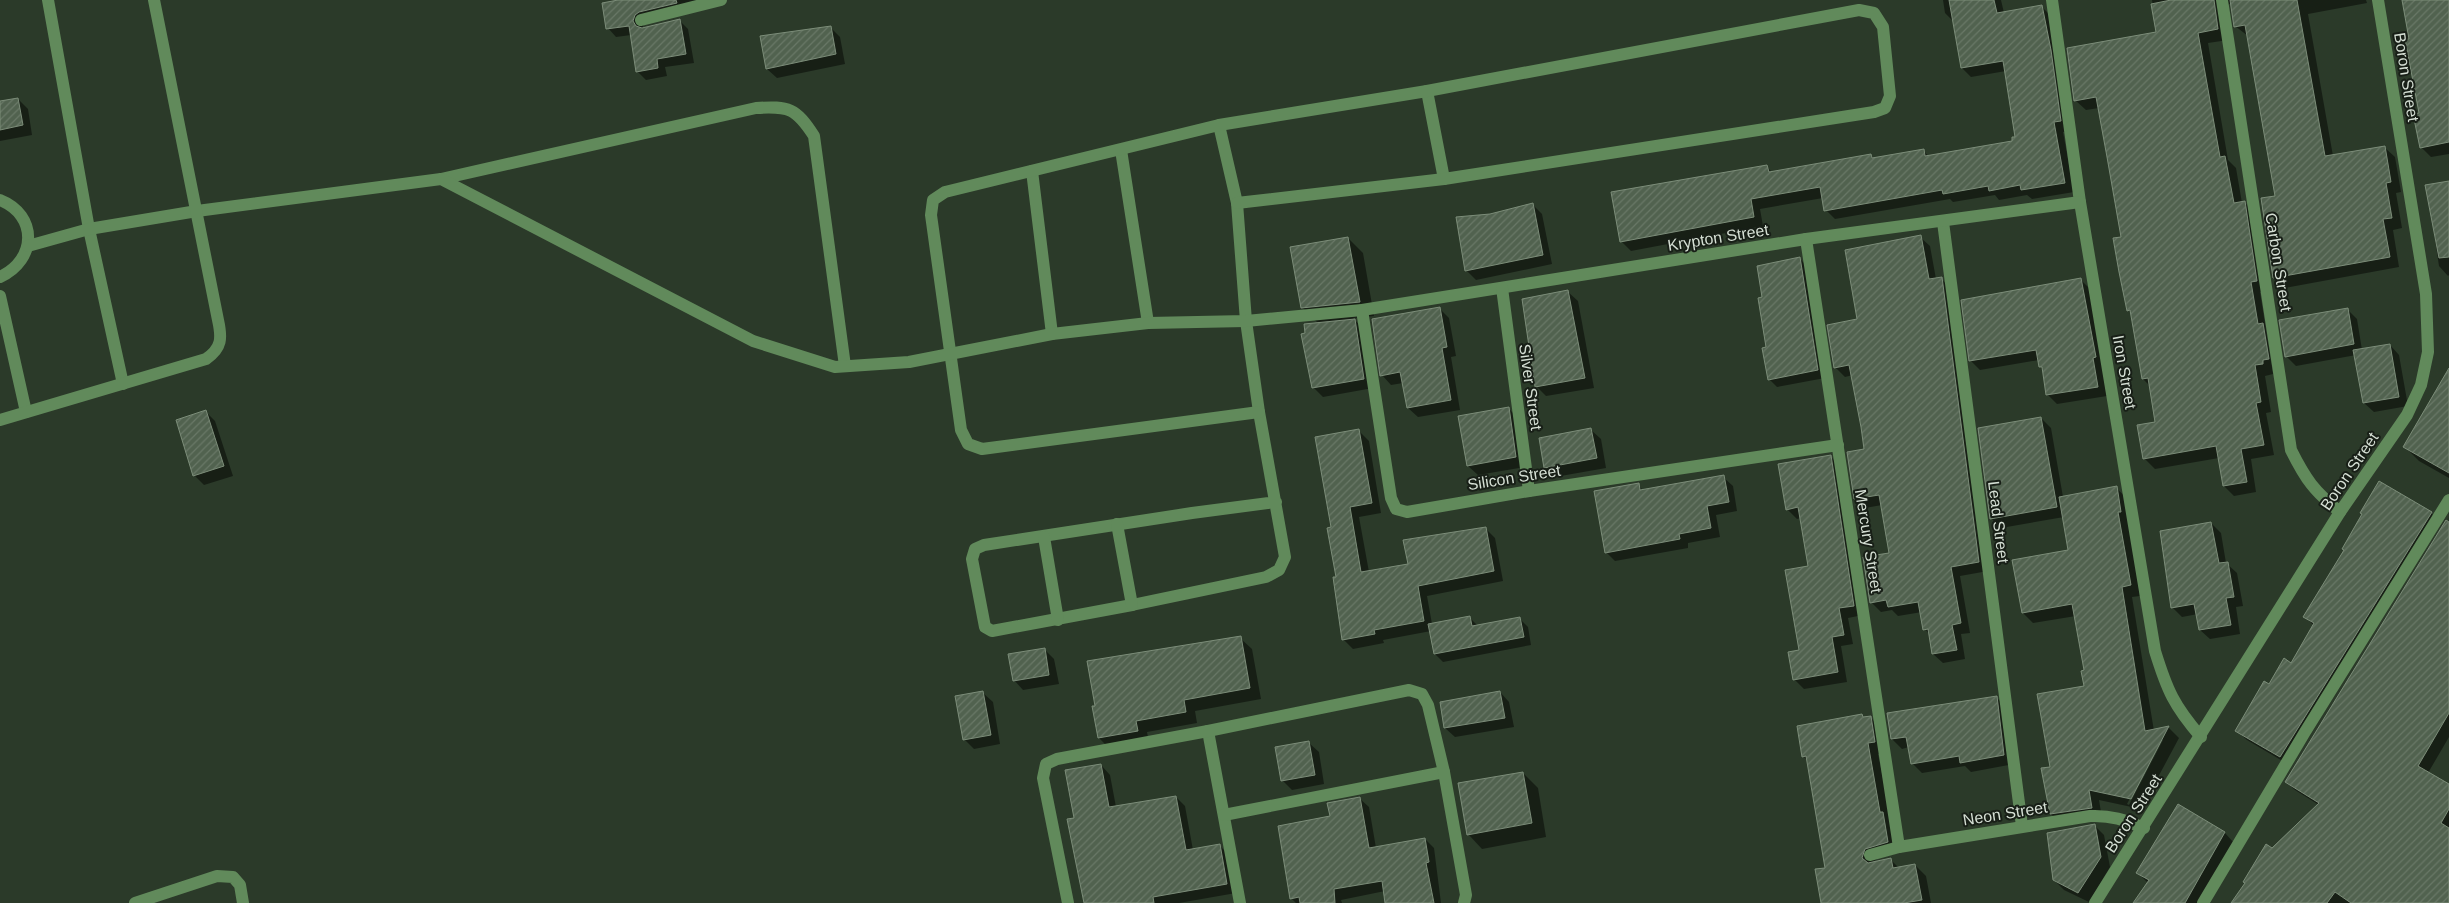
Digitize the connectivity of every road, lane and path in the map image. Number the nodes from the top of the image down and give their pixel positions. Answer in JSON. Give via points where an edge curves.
{"nodes":[{"id":1,"x":48,"y":0,"type":"edge"},
{"id":2,"x":154,"y":0,"type":"edge"},
{"id":3,"x":721,"y":0,"type":"edge"},
{"id":4,"x":2052,"y":0,"type":"edge"},
{"id":5,"x":2222,"y":0,"type":"edge"},
{"id":6,"x":2378,"y":0,"type":"edge"},
{"id":7,"x":641,"y":20,"type":"dead end"},
{"id":8,"x":1427,"y":91,"type":"junction"},
{"id":9,"x":1219,"y":125,"type":"junction"},
{"id":10,"x":1121,"y":150,"type":"junction"},
{"id":11,"x":1032,"y":171,"type":"junction"},
{"id":12,"x":441,"y":179,"type":"junction"},
{"id":13,"x":1444,"y":179,"type":"junction"},
{"id":14,"x":0,"y":200,"type":"edge"},
{"id":15,"x":2080,"y":202,"type":"junction"},
{"id":16,"x":1237,"y":203,"type":"junction"},
{"id":17,"x":197,"y":211,"type":"junction"},
{"id":18,"x":1943,"y":222,"type":"junction"},
{"id":19,"x":89,"y":229,"type":"junction"},
{"id":20,"x":1806,"y":239,"type":"junction"},
{"id":21,"x":28,"y":246,"type":"junction"},
{"id":22,"x":0,"y":276,"type":"edge"},
{"id":23,"x":1502,"y":288,"type":"junction"},
{"id":24,"x":0,"y":296,"type":"edge"},
{"id":25,"x":1362,"y":310,"type":"junction"},
{"id":26,"x":2,"y":318,"type":"edge"},
{"id":27,"x":1246,"y":321,"type":"junction"},
{"id":28,"x":1148,"y":323,"type":"junction"},
{"id":29,"x":1052,"y":334,"type":"junction"},
{"id":30,"x":949,"y":354,"type":"junction"},
{"id":31,"x":845,"y":366,"type":"junction"},
{"id":32,"x":123,"y":384,"type":"junction"},
{"id":33,"x":26,"y":412,"type":"junction"},
{"id":34,"x":1259,"y":412,"type":"junction"},
{"id":35,"x":0,"y":420,"type":"edge"},
{"id":36,"x":1838,"y":445,"type":"junction"},
{"id":37,"x":1529,"y":491,"type":"junction"},
{"id":38,"x":2449,"y":500,"type":"edge"},
{"id":39,"x":1276,"y":502,"type":"junction"},
{"id":40,"x":2340,"y":512,"type":"junction"},
{"id":41,"x":1117,"y":524,"type":"junction"},
{"id":42,"x":1044,"y":537,"type":"junction"},
{"id":43,"x":1132,"y":605,"type":"junction"},
{"id":44,"x":1058,"y":620,"type":"junction"},
{"id":45,"x":1208,"y":731,"type":"junction"},
{"id":46,"x":2201,"y":737,"type":"junction"},
{"id":47,"x":1444,"y":772,"type":"junction"},
{"id":48,"x":1224,"y":815,"type":"junction"},
{"id":49,"x":2022,"y":826,"type":"junction"},
{"id":50,"x":2144,"y":828,"type":"junction"},
{"id":51,"x":1899,"y":847,"type":"junction"},
{"id":52,"x":1870,"y":855,"type":"dead end"},
{"id":53,"x":134,"y":903,"type":"edge"},
{"id":54,"x":243,"y":903,"type":"edge"},
{"id":55,"x":1068,"y":903,"type":"edge"},
{"id":56,"x":1240,"y":903,"type":"edge"},
{"id":57,"x":1464,"y":903,"type":"edge"},
{"id":58,"x":2095,"y":903,"type":"edge"},
{"id":59,"x":2203,"y":903,"type":"edge"}],
"edges":[{"from":1,"to":19,"type":"street"},
{"from":2,"to":17,"type":"street"},
{"from":3,"to":7,"type":"street"},
{"from":4,"to":15,"type":"street","name":"Iron Street"},
{"from":5,"to":40,"type":"street","name":"Carbon Street","via":[[2292,450],[2302,473],[2315,491]]},
{"from":6,"to":40,"type":"street","name":"Boron Street","via":[[2426,294],[2428,352],[2421,385],[2408,415]]},
{"from":8,"to":9,"type":"street"},
{"from":8,"to":13,"type":"street"},
{"from":8,"to":13,"type":"street","via":[[1859,10],[1874,13],[1883,27],[1890,96],[1885,108],[1874,112]]},
{"from":9,"to":10,"type":"street"},
{"from":9,"to":16,"type":"street"},
{"from":10,"to":11,"type":"street"},
{"from":10,"to":28,"type":"street"},
{"from":11,"to":29,"type":"street"},
{"from":11,"to":30,"type":"street","via":[[945,192],[933,200],[931,215]]},
{"from":12,"to":17,"type":"street"},
{"from":12,"to":31,"type":"street","name":"Krypton Street","via":[[753,341],[834,367]]},
{"from":12,"to":31,"type":"street","via":[[756,108],[782,106],[791,109],[803,118],[814,136]]},
{"from":13,"to":16,"type":"street"},
{"from":14,"to":21,"type":"street","via":[[10,204],[22,216],[28,230]]},
{"from":15,"to":18,"type":"street","name":"Krypton Street"},
{"from":15,"to":46,"type":"street","name":"Iron Street","via":[[2156,651],[2165,682],[2179,712]]},
{"from":16,"to":27,"type":"street"},
{"from":17,"to":19,"type":"street"},
{"from":17,"to":32,"type":"street","via":[[218,320],[220,343],[216,353],[206,359]]},
{"from":18,"to":20,"type":"street","name":"Krypton Street"},
{"from":18,"to":49,"type":"street","name":"Lead Street"},
{"from":19,"to":21,"type":"street"},
{"from":19,"to":32,"type":"street"},
{"from":20,"to":23,"type":"street","name":"Krypton Street"},
{"from":20,"to":36,"type":"street","name":"Mercury Street"},
{"from":21,"to":22,"type":"street","via":[[22,260],[10,272]]},
{"from":23,"to":25,"type":"street","name":"Krypton Street"},
{"from":23,"to":37,"type":"street","name":"Silver Street"},
{"from":24,"to":26,"type":"street"},
{"from":25,"to":27,"type":"street","name":"Krypton Street"},
{"from":25,"to":37,"type":"street","name":"Silicon Street","via":[[1391,498],[1396,509],[1407,512]]},
{"from":26,"to":33,"type":"street"},
{"from":27,"to":28,"type":"street","name":"Krypton Street"},
{"from":27,"to":34,"type":"street"},
{"from":28,"to":29,"type":"street","name":"Krypton Street"},
{"from":29,"to":30,"type":"street","name":"Krypton Street"},
{"from":30,"to":31,"type":"street","name":"Krypton Street","via":[[909,362]]},
{"from":30,"to":34,"type":"street","via":[[961,430],[968,444],[982,449]]},
{"from":32,"to":33,"type":"street"},
{"from":33,"to":35,"type":"street"},
{"from":34,"to":39,"type":"street"},
{"from":36,"to":37,"type":"street","name":"Silicon Street"},
{"from":36,"to":51,"type":"street","name":"Mercury Street"},
{"from":38,"to":59,"type":"street","via":[[2304,732]]},
{"from":39,"to":41,"type":"street"},
{"from":39,"to":43,"type":"street","via":[[1285,557],[1279,570],[1266,576]]},
{"from":40,"to":46,"type":"street","name":"Boron Street"},
{"from":41,"to":42,"type":"street"},
{"from":41,"to":43,"type":"street"},
{"from":42,"to":44,"type":"street"},
{"from":42,"to":44,"type":"street","via":[[984,545],[975,549],[972,559],[984,626],[992,631]]},
{"from":43,"to":44,"type":"street"},
{"from":45,"to":47,"type":"street","via":[[1409,690],[1422,694],[1428,705]]},
{"from":45,"to":48,"type":"street"},
{"from":45,"to":55,"type":"street","via":[[1057,759],[1046,764],[1043,778]]},
{"from":46,"to":50,"type":"street","name":"Boron Street"},
{"from":47,"to":48,"type":"street"},
{"from":47,"to":57,"type":"street","via":[[1466,895]]},
{"from":48,"to":56,"type":"street"},
{"from":49,"to":50,"type":"street","name":"Neon Street","via":[[2106,815]]},
{"from":49,"to":51,"type":"street","name":"Neon Street"},
{"from":50,"to":58,"type":"street","name":"Boron Street"},
{"from":51,"to":52,"type":"street","name":"Neon Street"},
{"from":53,"to":54,"type":"street","via":[[217,876],[234,877],[240,884]]}]}
